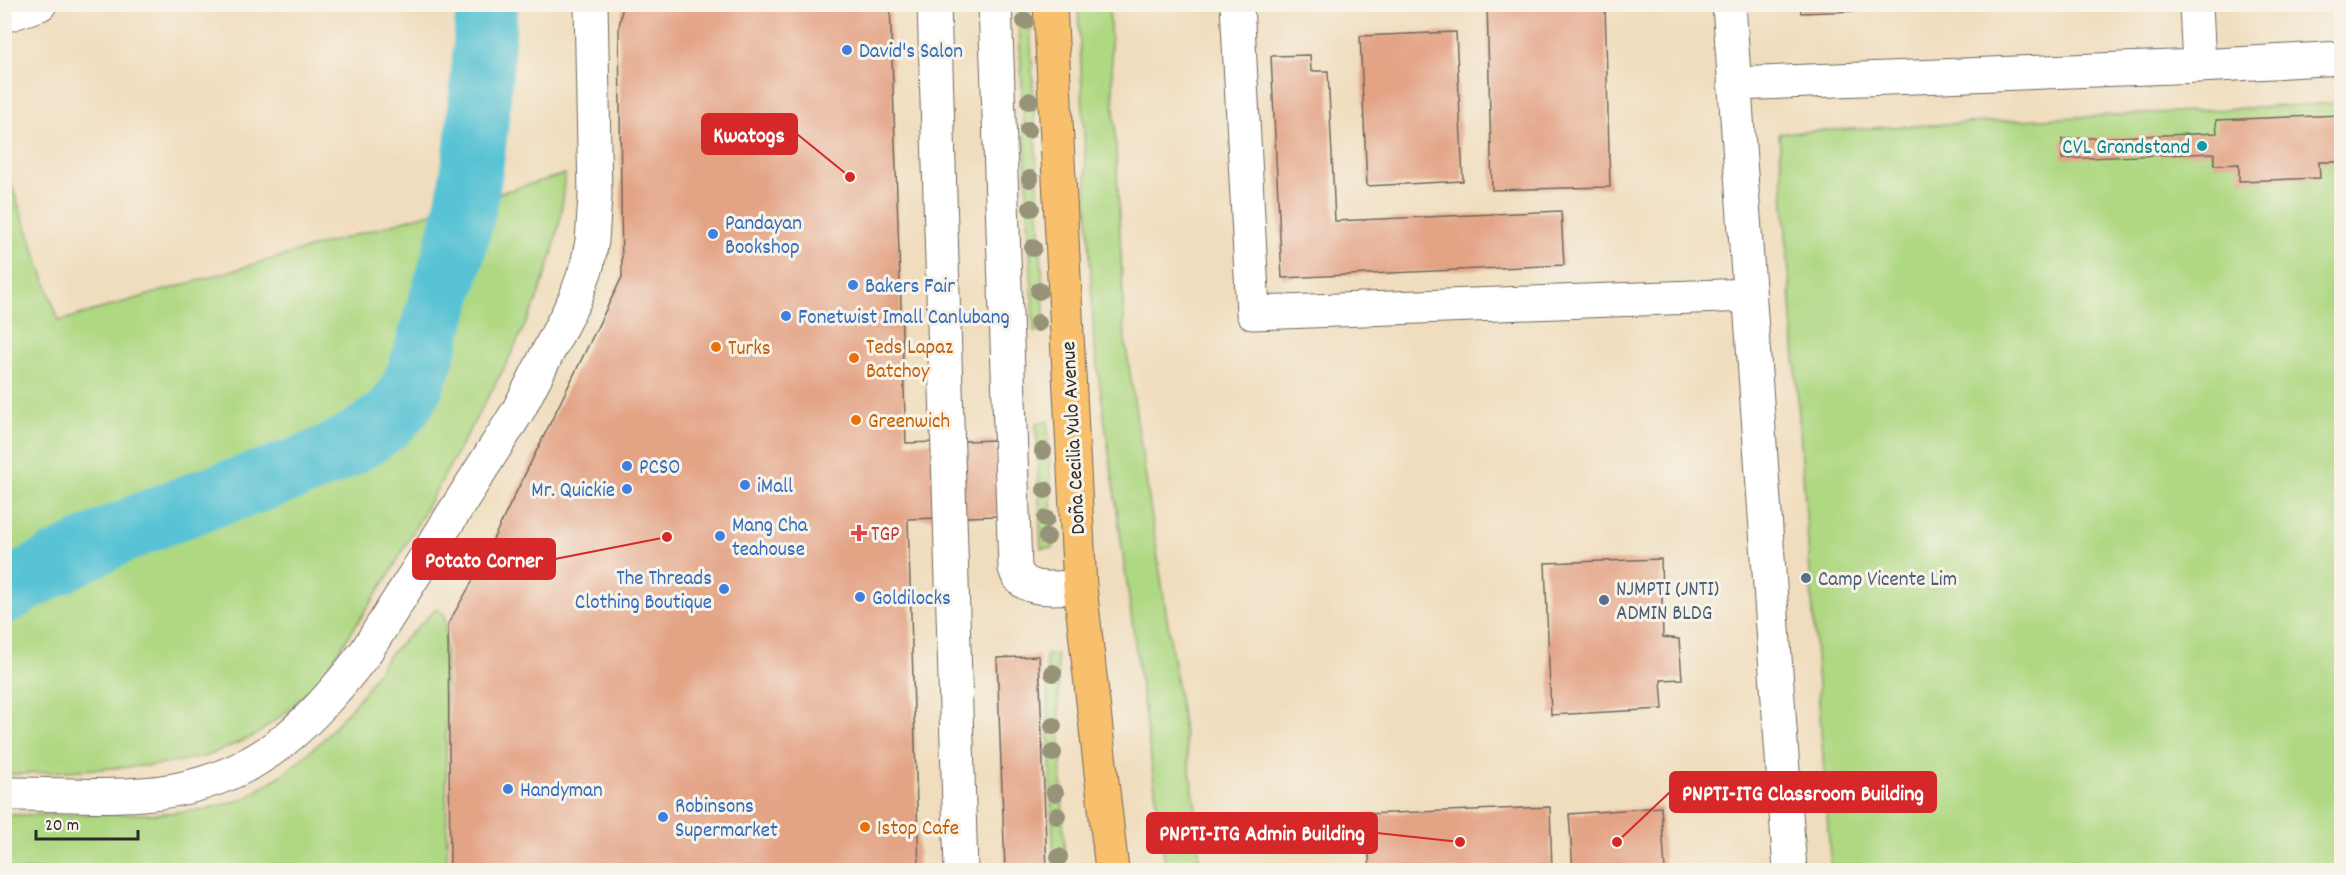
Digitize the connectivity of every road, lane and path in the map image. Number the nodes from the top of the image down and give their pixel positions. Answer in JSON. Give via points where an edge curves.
{"nodes":[{"id":1,"x":39,"y":4,"type":"edge"},
{"id":2,"x":591,"y":4,"type":"edge"},
{"id":3,"x":933,"y":4,"type":"edge"},
{"id":4,"x":995,"y":4,"type":"edge"},
{"id":5,"x":1050,"y":4,"type":"edge"},
{"id":6,"x":1236,"y":4,"type":"edge"},
{"id":7,"x":1729,"y":4,"type":"edge"},
{"id":8,"x":2196,"y":4,"type":"edge"},
{"id":9,"x":4,"y":16,"type":"edge"},
{"id":10,"x":2342,"y":58,"type":"edge"},
{"id":11,"x":2199,"y":66,"type":"junction"},
{"id":12,"x":1734,"y":84,"type":"junction"},
{"id":13,"x":1749,"y":295,"type":"junction"},
{"id":14,"x":1080,"y":587,"type":"junction"},
{"id":15,"x":4,"y":794,"type":"edge"},
{"id":16,"x":961,"y":870,"type":"edge"},
{"id":17,"x":1112,"y":870,"type":"edge"},
{"id":18,"x":1790,"y":870,"type":"edge"}],
"edges":[{"from":1,"to":9,"type":"street"},
{"from":2,"to":15,"type":"street","via":[[595,196],[587,266],[518,411],[365,653],[304,724],[267,754],[224,778],[140,795]]},
{"from":3,"to":16,"type":"street"},
{"from":4,"to":14,"type":"street","via":[[1015,568],[1025,584]]},
{"from":5,"to":14,"type":"main road","name":"Doña Cecilia Yulo Avenue"},
{"from":6,"to":13,"type":"street","via":[[1253,314]]},
{"from":7,"to":12,"type":"street"},
{"from":8,"to":11,"type":"street"},
{"from":10,"to":11,"type":"street"},
{"from":11,"to":12,"type":"street"},
{"from":12,"to":13,"type":"street"},
{"from":13,"to":18,"type":"street"},
{"from":14,"to":17,"type":"main road","name":"Doña Cecilia Yulo Avenue"}]}
